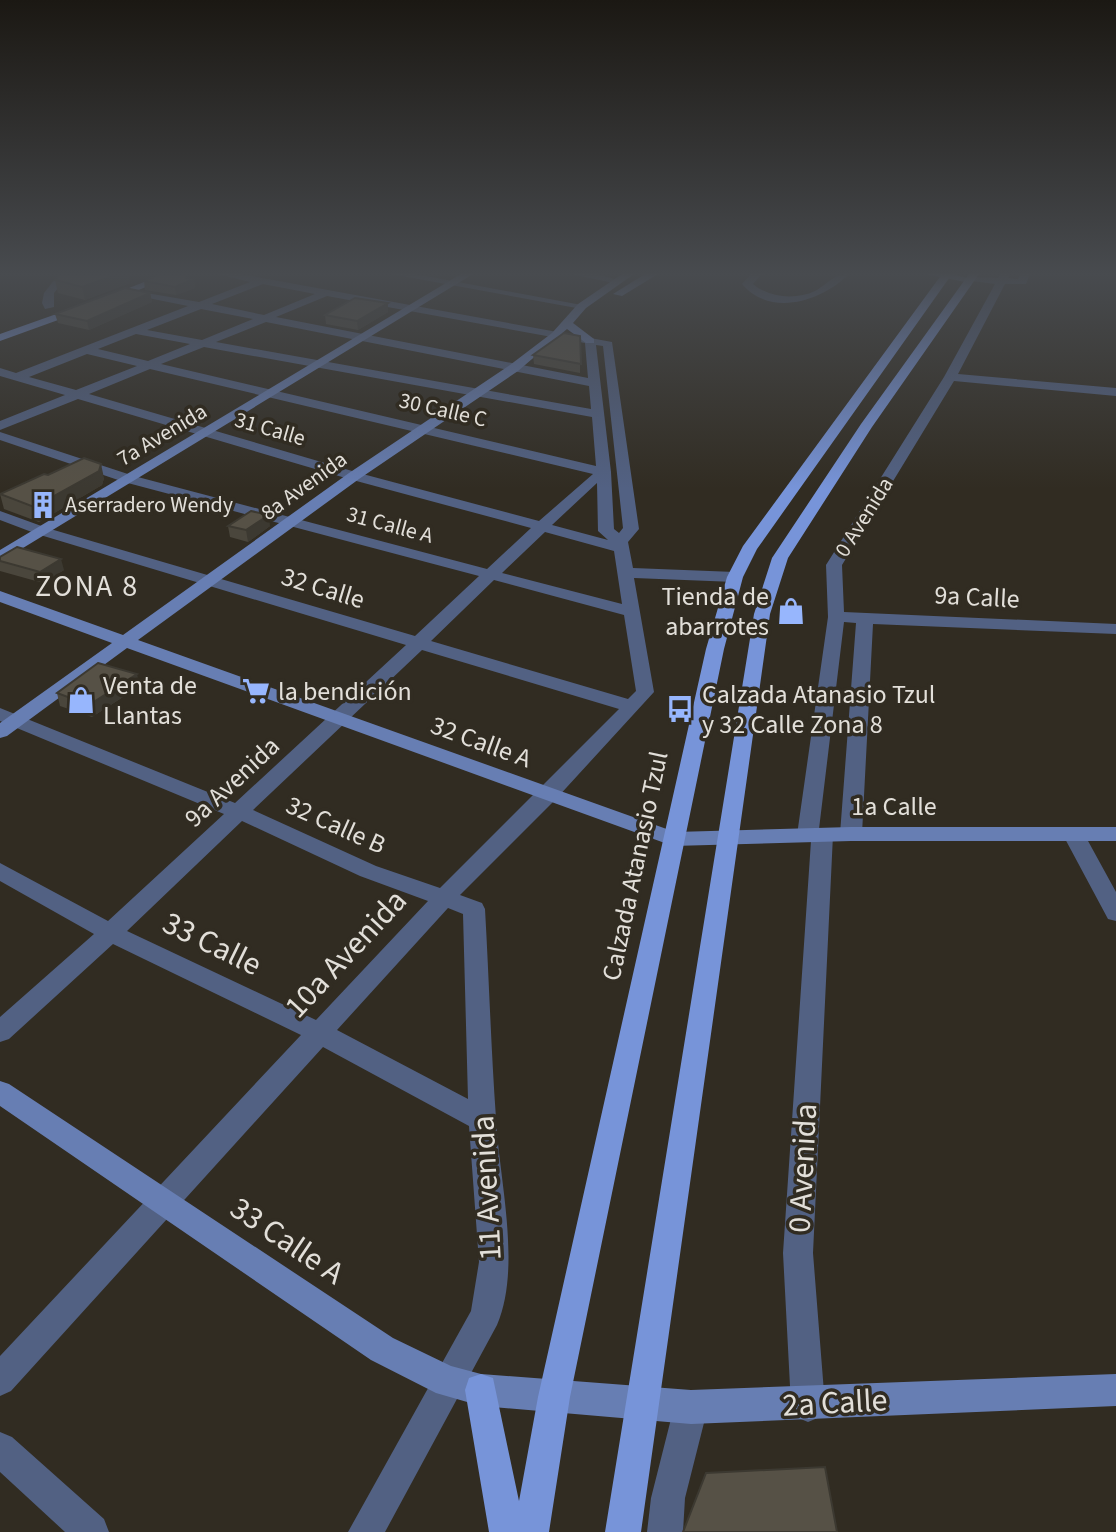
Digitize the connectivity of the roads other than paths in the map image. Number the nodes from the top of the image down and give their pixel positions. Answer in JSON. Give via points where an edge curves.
{"nodes":[{"id":1,"x":97,"y":345,"type":"edge"},
{"id":2,"x":198,"y":345,"type":"edge"},
{"id":3,"x":210,"y":345,"type":"edge"},
{"id":4,"x":347,"y":345,"type":"edge"},
{"id":5,"x":398,"y":345,"type":"edge"},
{"id":6,"x":541,"y":345,"type":"edge"},
{"id":7,"x":590,"y":345,"type":"edge"},
{"id":8,"x":608,"y":345,"type":"edge"},
{"id":9,"x":892,"y":345,"type":"edge"},
{"id":10,"x":924,"y":345,"type":"edge"},
{"id":11,"x":967,"y":345,"type":"edge"},
{"id":12,"x":85,"y":350,"type":"junction"},
{"id":13,"x":315,"y":364,"type":"junction"},
{"id":14,"x":147,"y":366,"type":"junction"},
{"id":15,"x":514,"y":368,"type":"junction"},
{"id":16,"x":0,"y":372,"type":"edge"},
{"id":17,"x":17,"y":377,"type":"junction"},
{"id":18,"x":950,"y":377,"type":"junction"},
{"id":19,"x":594,"y":383,"type":"junction"},
{"id":20,"x":271,"y":392,"type":"junction"},
{"id":21,"x":1116,"y":392,"type":"edge"},
{"id":22,"x":477,"y":393,"type":"junction"},
{"id":23,"x":78,"y":395,"type":"junction"},
{"id":24,"x":596,"y":414,"type":"junction"},
{"id":25,"x":0,"y":426,"type":"edge"},
{"id":26,"x":425,"y":429,"type":"junction"},
{"id":27,"x":205,"y":434,"type":"junction"},
{"id":28,"x":0,"y":436,"type":"edge"},
{"id":29,"x":604,"y":472,"type":"junction"},
{"id":30,"x":354,"y":476,"type":"junction"},
{"id":31,"x":129,"y":479,"type":"junction"},
{"id":32,"x":0,"y":515,"type":"edge"},
{"id":33,"x":291,"y":522,"type":"junction"},
{"id":34,"x":542,"y":527,"type":"junction"},
{"id":35,"x":42,"y":531,"type":"junction"},
{"id":36,"x":621,"y":544,"type":"junction"},
{"id":37,"x":0,"y":557,"type":"edge"},
{"id":38,"x":626,"y":573,"type":"junction"},
{"id":39,"x":491,"y":575,"type":"junction"},
{"id":40,"x":735,"y":577,"type":"junction"},
{"id":41,"x":208,"y":581,"type":"junction"},
{"id":42,"x":0,"y":596,"type":"edge"},
{"id":43,"x":632,"y":612,"type":"junction"},
{"id":44,"x":836,"y":617,"type":"junction"},
{"id":45,"x":865,"y":618,"type":"junction"},
{"id":46,"x":1116,"y":629,"type":"edge"},
{"id":47,"x":127,"y":642,"type":"junction"},
{"id":48,"x":418,"y":643,"type":"junction"},
{"id":49,"x":633,"y":707,"type":"junction"},
{"id":50,"x":338,"y":718,"type":"junction"},
{"id":51,"x":5,"y":722,"type":"edge"},
{"id":52,"x":549,"y":794,"type":"junction"},
{"id":53,"x":239,"y":812,"type":"junction"},
{"id":54,"x":851,"y":834,"type":"junction"},
{"id":55,"x":1116,"y":834,"type":"edge"},
{"id":56,"x":815,"y":835,"type":"junction"},
{"id":57,"x":1074,"y":835,"type":"junction"},
{"id":58,"x":728,"y":837,"type":"junction"},
{"id":59,"x":673,"y":839,"type":"junction"},
{"id":60,"x":0,"y":871,"type":"edge"},
{"id":61,"x":442,"y":900,"type":"junction"},
{"id":62,"x":474,"y":909,"type":"joint"},
{"id":63,"x":1116,"y":913,"type":"edge"},
{"id":64,"x":110,"y":933,"type":"junction"},
{"id":65,"x":0,"y":1032,"type":"edge"},
{"id":66,"x":320,"y":1033,"type":"junction"},
{"id":67,"x":0,"y":1092,"type":"edge"},
{"id":68,"x":482,"y":1120,"type":"junction"},
{"id":69,"x":165,"y":1201,"type":"junction"},
{"id":70,"x":0,"y":1380,"type":"edge"},
{"id":71,"x":448,"y":1381,"type":"junction"},
{"id":72,"x":481,"y":1390,"type":"junction"},
{"id":73,"x":1116,"y":1390,"type":"edge"},
{"id":74,"x":554,"y":1397,"type":"junction"},
{"id":75,"x":641,"y":1403,"type":"junction"},
{"id":76,"x":808,"y":1405,"type":"junction"},
{"id":77,"x":691,"y":1407,"type":"junction"},
{"id":78,"x":0,"y":1449,"type":"edge"},
{"id":79,"x":91,"y":1532,"type":"edge"},
{"id":80,"x":366,"y":1532,"type":"edge"},
{"id":81,"x":507,"y":1532,"type":"edge"},
{"id":82,"x":531,"y":1532,"type":"edge"},
{"id":83,"x":623,"y":1532,"type":"edge"},
{"id":84,"x":665,"y":1532,"type":"edge"}],
"edges":[{"from":1,"to":12,"type":"street"},
{"from":2,"to":14,"type":"street"},
{"from":3,"to":13,"type":"street"},
{"from":4,"to":13,"type":"main road","name":"7a Avenida"},
{"from":5,"to":15,"type":"street"},
{"from":6,"to":15,"type":"main road","name":"8a Avenida"},
{"from":7,"to":19,"type":"street"},
{"from":8,"to":36,"type":"street","via":[[631,529]]},
{"from":9,"to":40,"type":"main road","name":"Calzada Atanasio Tzul","via":[[749,549]]},
{"from":10,"to":58,"type":"main road","via":[[780,558],[762,614]]},
{"from":11,"to":18,"type":"street","name":"0 Avenida"},
{"from":12,"to":14,"type":"street","name":"30 Calle C"},
{"from":12,"to":17,"type":"street"},
{"from":13,"to":20,"type":"main road","name":"7a Avenida"},
{"from":13,"to":22,"type":"street"},
{"from":14,"to":20,"type":"street","name":"30 Calle C"},
{"from":14,"to":23,"type":"street"},
{"from":15,"to":19,"type":"street"},
{"from":15,"to":22,"type":"main road","name":"8a Avenida"},
{"from":16,"to":17,"type":"street","name":"31 Calle"},
{"from":17,"to":23,"type":"street","name":"31 Calle"},
{"from":18,"to":21,"type":"street"},
{"from":18,"to":44,"type":"street","name":"0 Avenida","via":[[834,565]]},
{"from":19,"to":24,"type":"street"},
{"from":20,"to":26,"type":"street","name":"30 Calle C"},
{"from":20,"to":27,"type":"main road","name":"7a Avenida"},
{"from":22,"to":24,"type":"street"},
{"from":22,"to":26,"type":"main road","name":"8a Avenida"},
{"from":23,"to":25,"type":"street"},
{"from":23,"to":27,"type":"street","name":"31 Calle"},
{"from":24,"to":29,"type":"street"},
{"from":26,"to":29,"type":"street","name":"30 Calle C"},
{"from":26,"to":30,"type":"main road","name":"8a Avenida"},
{"from":27,"to":30,"type":"street","name":"31 Calle"},
{"from":27,"to":31,"type":"main road","name":"7a Avenida"},
{"from":28,"to":31,"type":"street","name":"31 Calle A"},
{"from":29,"to":34,"type":"street","name":"9a Avenida"},
{"from":29,"to":36,"type":"street","via":[[606,531]]},
{"from":30,"to":33,"type":"main road","name":"8a Avenida"},
{"from":30,"to":34,"type":"street","name":"31 Calle"},
{"from":31,"to":33,"type":"street","name":"31 Calle A"},
{"from":31,"to":35,"type":"main road","name":"7a Avenida"},
{"from":32,"to":35,"type":"street","name":"32 Calle"},
{"from":33,"to":39,"type":"street","name":"31 Calle A"},
{"from":33,"to":41,"type":"main road","name":"8a Avenida"},
{"from":34,"to":36,"type":"street","name":"31 Calle"},
{"from":34,"to":39,"type":"street","name":"9a Avenida"},
{"from":35,"to":37,"type":"main road","name":"7a Avenida"},
{"from":35,"to":41,"type":"street","name":"32 Calle"},
{"from":36,"to":38,"type":"street"},
{"from":38,"to":40,"type":"street"},
{"from":38,"to":43,"type":"street"},
{"from":39,"to":43,"type":"street","name":"31 Calle A"},
{"from":39,"to":48,"type":"street","name":"9a Avenida"},
{"from":40,"to":59,"type":"main road","name":"Calzada Atanasio Tzul"},
{"from":41,"to":47,"type":"main road","name":"8a Avenida"},
{"from":41,"to":48,"type":"street","name":"32 Calle"},
{"from":42,"to":47,"type":"main road","name":"32 Calle A"},
{"from":43,"to":49,"type":"street","via":[[645,692]]},
{"from":44,"to":45,"type":"street","name":"9a Calle"},
{"from":44,"to":56,"type":"street","name":"0 Avenida"},
{"from":45,"to":46,"type":"street","name":"9a Calle"},
{"from":45,"to":54,"type":"street"},
{"from":47,"to":50,"type":"main road","name":"32 Calle A"},
{"from":47,"to":51,"type":"main road","name":"8a Avenida"},
{"from":48,"to":49,"type":"street","name":"32 Calle"},
{"from":48,"to":50,"type":"street","name":"9a Avenida"},
{"from":49,"to":52,"type":"street","name":"10a Avenida"},
{"from":50,"to":52,"type":"main road","name":"32 Calle A"},
{"from":50,"to":53,"type":"street","name":"9a Avenida"},
{"from":51,"to":53,"type":"street","name":"32 Calle B"},
{"from":52,"to":59,"type":"main road","name":"32 Calle A"},
{"from":52,"to":61,"type":"street","name":"10a Avenida"},
{"from":53,"to":61,"type":"street","name":"32 Calle B"},
{"from":53,"to":64,"type":"street","name":"9a Avenida"},
{"from":54,"to":56,"type":"main road","name":"1a Calle"},
{"from":54,"to":57,"type":"main road","name":"1a Calle"},
{"from":55,"to":57,"type":"main road","name":"1a Calle"},
{"from":56,"to":58,"type":"main road","name":"1a Calle"},
{"from":56,"to":76,"type":"street","name":"0 Avenida","via":[[798,1253]]},
{"from":57,"to":63,"type":"street"},
{"from":58,"to":59,"type":"main road","name":"1a Calle"},
{"from":58,"to":75,"type":"main road"},
{"from":59,"to":74,"type":"main road","name":"Calzada Atanasio Tzul"},
{"from":60,"to":64,"type":"street","name":"33 Calle"},
{"from":61,"to":62,"type":"street","name":"32 Calle B"},
{"from":61,"to":66,"type":"street","name":"10a Avenida"},
{"from":62,"to":68,"type":"street","name":"11 Avenida"},
{"from":64,"to":65,"type":"street","name":"9a Avenida"},
{"from":64,"to":66,"type":"street","name":"33 Calle"},
{"from":66,"to":68,"type":"street","name":"33 Calle"},
{"from":66,"to":69,"type":"street","name":"10a Avenida"},
{"from":67,"to":69,"type":"main road","name":"33 Calle A"},
{"from":68,"to":71,"type":"street","name":"11 Avenida","via":[[494,1262],[486,1314]]},
{"from":69,"to":70,"type":"street","name":"10a Avenida"},
{"from":69,"to":71,"type":"main road","name":"33 Calle A","via":[[382,1349]]},
{"from":71,"to":72,"type":"main road","name":"33 Calle A"},
{"from":71,"to":80,"type":"street","name":"11 Avenida"},
{"from":72,"to":74,"type":"main road","name":"33 Calle A"},
{"from":72,"to":81,"type":"main road"},
{"from":73,"to":76,"type":"main road","name":"2a Calle"},
{"from":74,"to":75,"type":"main road","name":"2a Calle"},
{"from":74,"to":82,"type":"main road","name":"Calzada Atanasio Tzul"},
{"from":75,"to":77,"type":"main road","name":"2a Calle"},
{"from":75,"to":83,"type":"main road"},
{"from":76,"to":77,"type":"main road","name":"2a Calle"},
{"from":77,"to":84,"type":"street"},
{"from":78,"to":79,"type":"street"}]}
